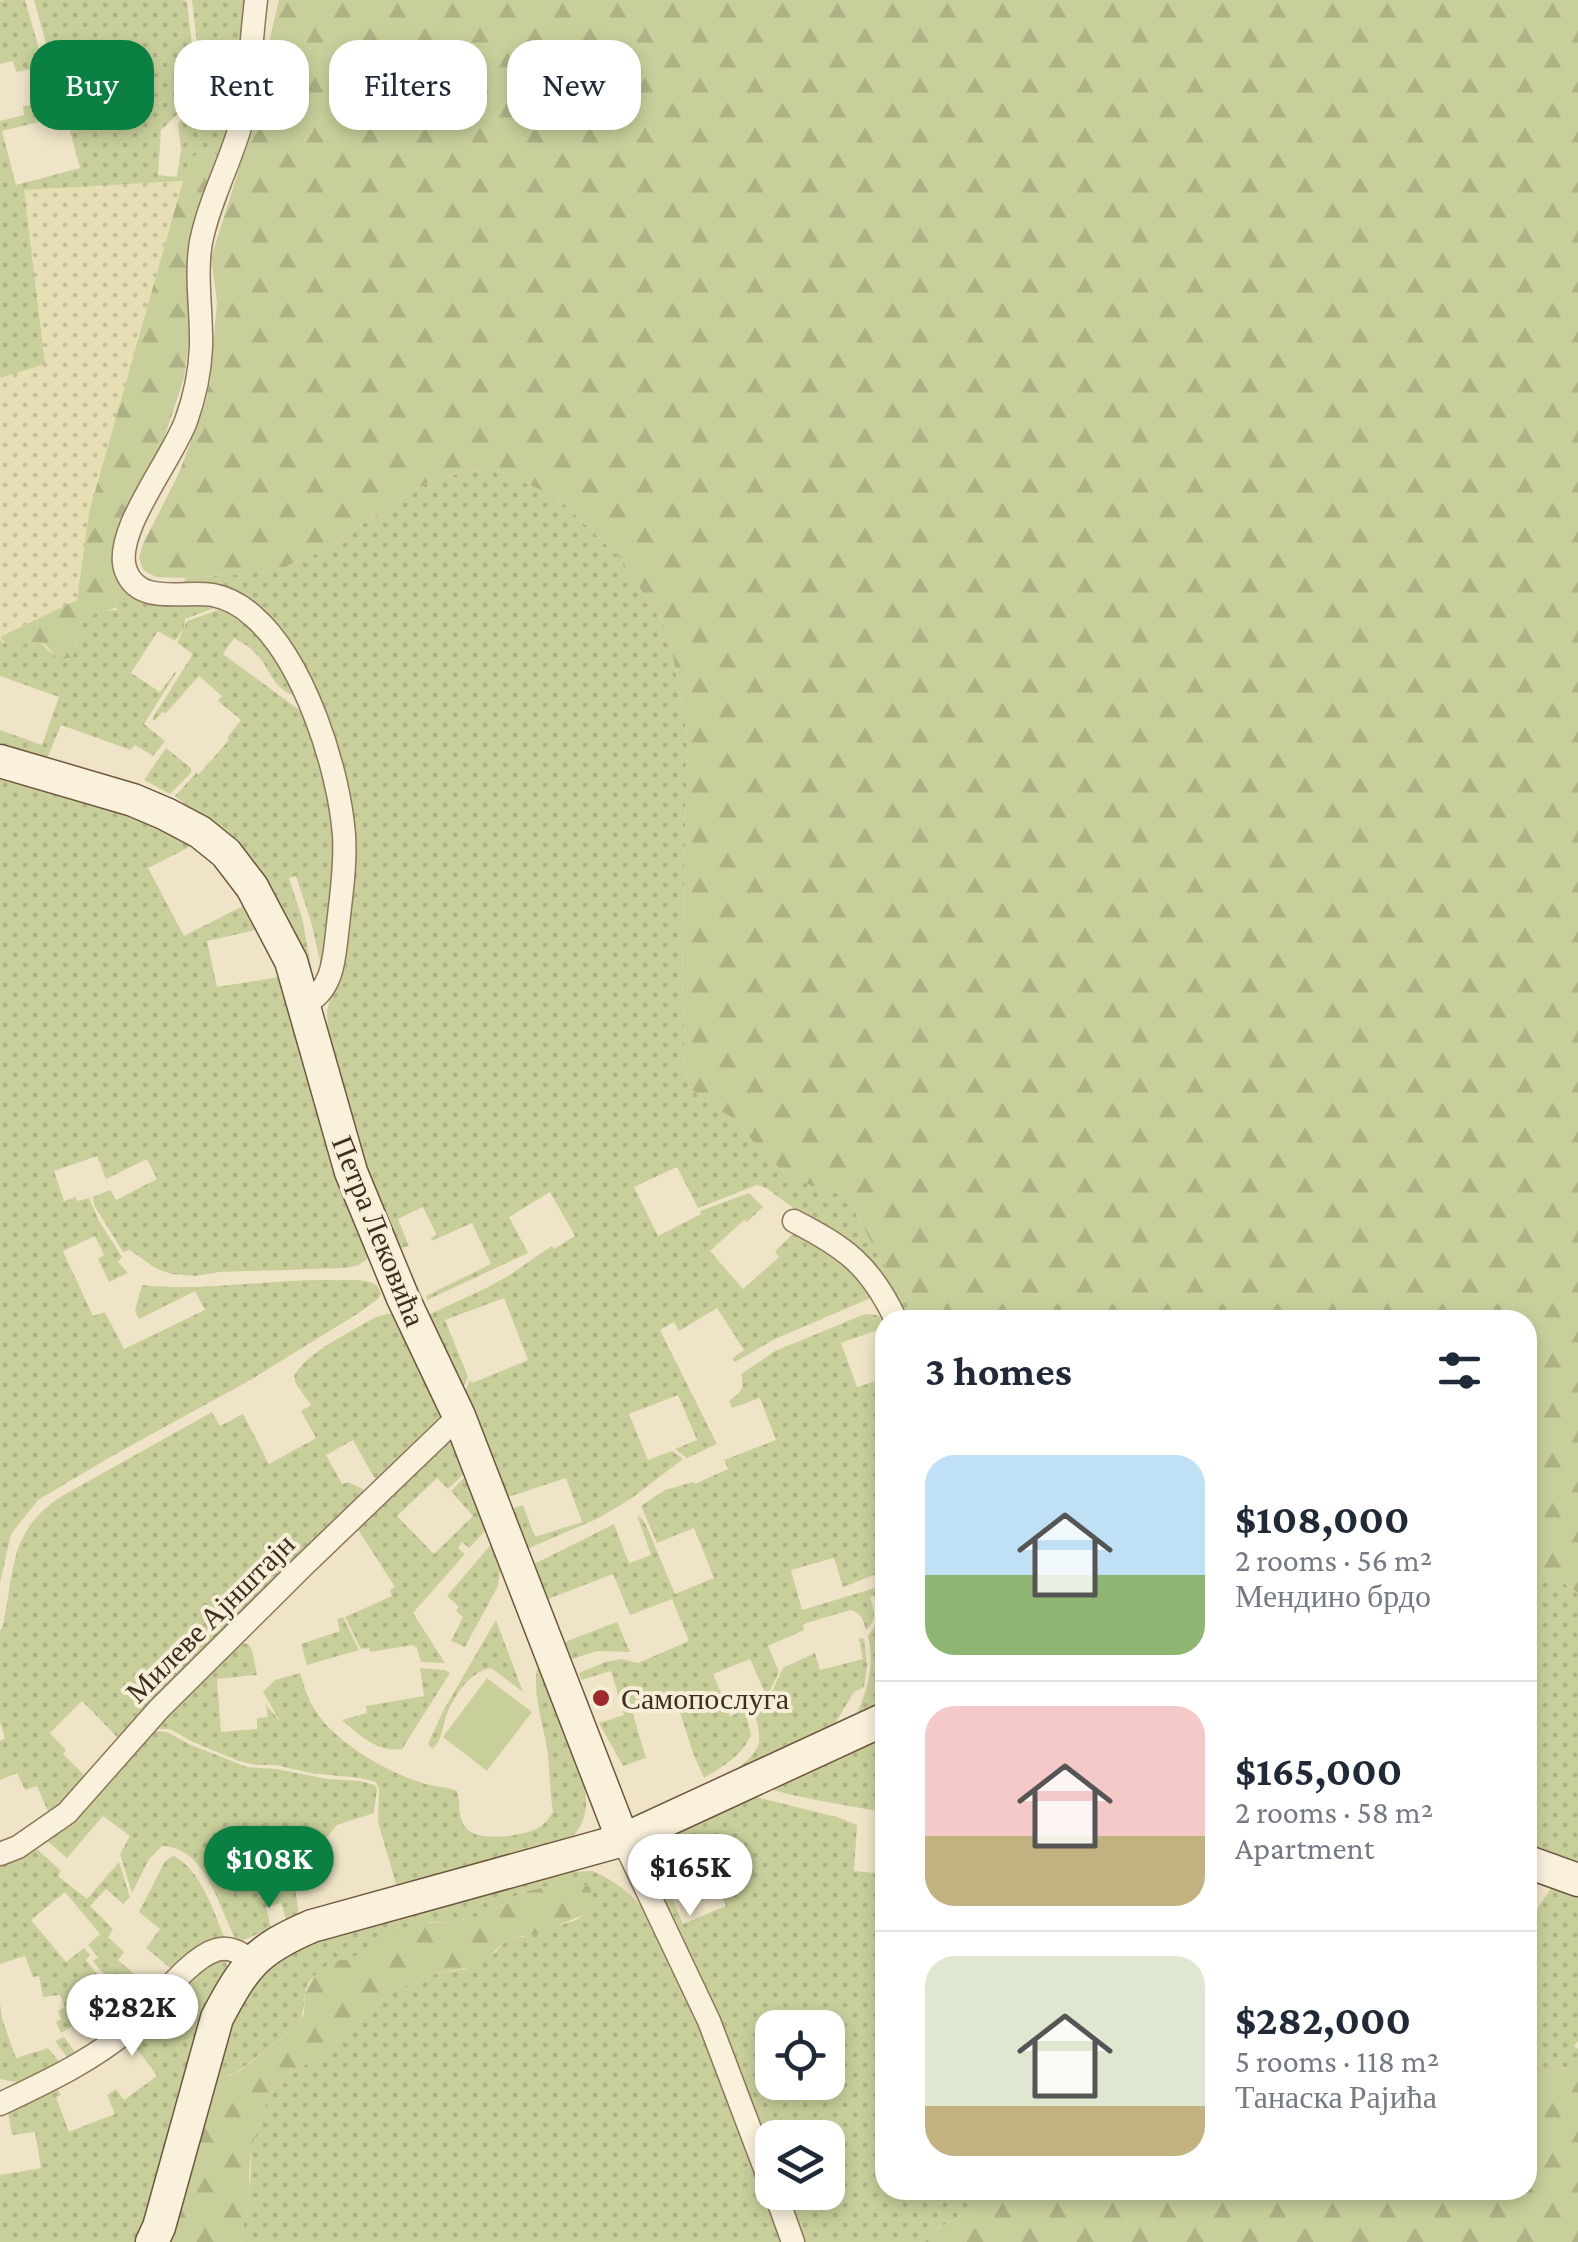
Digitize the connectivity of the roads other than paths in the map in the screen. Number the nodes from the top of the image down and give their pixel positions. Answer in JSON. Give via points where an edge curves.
{"nodes":[{"id":1,"x":256,"y":0,"type":"edge"},
{"id":2,"x":0,"y":761,"type":"edge"},
{"id":3,"x":305,"y":1004,"type":"junction"},
{"id":4,"x":794,"y":1221,"type":"dead end"},
{"id":5,"x":890,"y":1310,"type":"edge"},
{"id":6,"x":459,"y":1416,"type":"junction"},
{"id":7,"x":875,"y":1724,"type":"edge"},
{"id":8,"x":623,"y":1840,"type":"junction"},
{"id":9,"x":0,"y":1854,"type":"edge"},
{"id":10,"x":1537,"y":1865,"type":"edge"},
{"id":11,"x":1578,"y":1880,"type":"edge"},
{"id":12,"x":252,"y":1961,"type":"junction"},
{"id":13,"x":0,"y":2104,"type":"edge"},
{"id":14,"x":755,"y":2141,"type":"edge"},
{"id":15,"x":781,"y":2210,"type":"edge"},
{"id":16,"x":152,"y":2242,"type":"edge"},
{"id":17,"x":793,"y":2242,"type":"edge"}],
"edges":[{"from":1,"to":3,"type":"street","via":[[245,112],[202,241],[201,350],[186,420],[121,554],[139,590],[215,596],[253,616],[285,656],[308,701],[334,773],[344,840],[328,984]]},
{"from":2,"to":3,"type":"street","name":"Петра Лековића","via":[[134,800],[200,832],[252,887]]},
{"from":3,"to":6,"type":"street","name":"Петра Лековића","via":[[350,1172]]},
{"from":4,"to":5,"type":"street","via":[[845,1250],[869,1273]]},
{"from":6,"to":8,"type":"street","name":"Петра Лековића"},
{"from":6,"to":9,"type":"street","name":"Милеве Ајнштајн","via":[[160,1710],[67,1813]]},
{"from":7,"to":8,"type":"street"},
{"from":8,"to":12,"type":"street","via":[[312,1926]]},
{"from":8,"to":14,"type":"street","via":[[709,2021]]},
{"from":10,"to":11,"type":"street"},
{"from":12,"to":13,"type":"street","via":[[222,1948],[202,1956],[129,2029]]},
{"from":12,"to":16,"type":"street","via":[[217,2018]]},
{"from":15,"to":17,"type":"street"}]}
